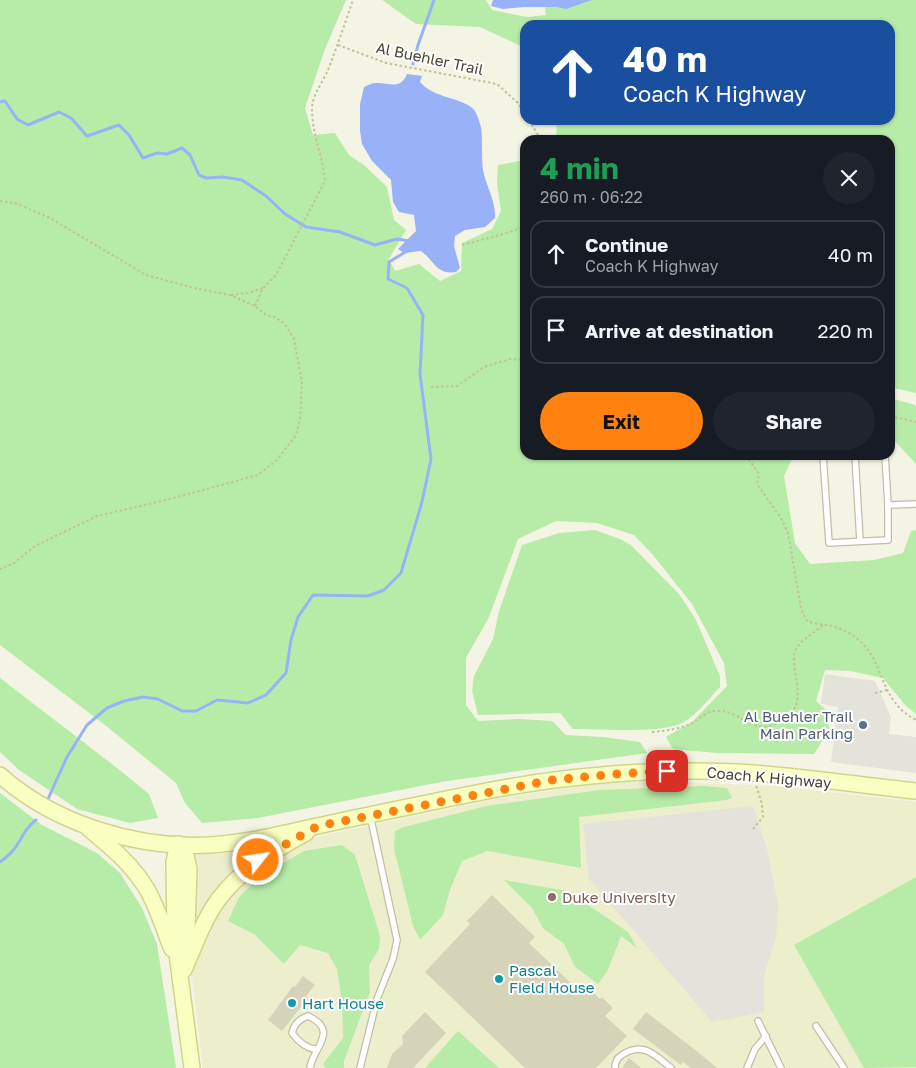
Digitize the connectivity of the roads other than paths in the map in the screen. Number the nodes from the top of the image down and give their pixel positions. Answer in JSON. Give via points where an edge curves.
{"nodes":[{"id":1,"x":823,"y":460,"type":"edge"},
{"id":2,"x":855,"y":460,"type":"edge"},
{"id":3,"x":885,"y":460,"type":"edge"},
{"id":4,"x":916,"y":504,"type":"edge"},
{"id":5,"x":888,"y":505,"type":"junction"},
{"id":6,"x":860,"y":542,"type":"junction"},
{"id":7,"x":0,"y":775,"type":"edge"},
{"id":8,"x":916,"y":791,"type":"edge"},
{"id":9,"x":370,"y":815,"type":"junction"},
{"id":10,"x":82,"y":824,"type":"junction"},
{"id":11,"x":318,"y":826,"type":"junction"},
{"id":12,"x":178,"y":844,"type":"junction"},
{"id":13,"x":182,"y":973,"type":"junction"},
{"id":14,"x":758,"y":1021,"type":"dead end"},
{"id":15,"x":816,"y":1026,"type":"dead end"},
{"id":16,"x":766,"y":1036,"type":"junction"},
{"id":17,"x":317,"y":1050,"type":"junction"},
{"id":18,"x":192,"y":1068,"type":"edge"},
{"id":19,"x":310,"y":1068,"type":"edge"},
{"id":20,"x":360,"y":1068,"type":"edge"},
{"id":21,"x":615,"y":1068,"type":"edge"},
{"id":22,"x":671,"y":1068,"type":"edge"},
{"id":23,"x":747,"y":1068,"type":"edge"},
{"id":24,"x":781,"y":1068,"type":"edge"},
{"id":25,"x":844,"y":1068,"type":"edge"}],
"edges":[{"from":1,"to":6,"type":"lane","via":[[830,543]]},
{"from":2,"to":6,"type":"lane"},
{"from":3,"to":5,"type":"lane"},
{"from":4,"to":5,"type":"lane"},
{"from":5,"to":6,"type":"lane","via":[[888,540]]},
{"from":7,"to":10,"type":"main road","via":[[44,806]]},
{"from":8,"to":9,"type":"main road","name":"Coach K Highway","via":[[753,773],[688,771],[590,776],[511,787]]},
{"from":9,"to":11,"type":"main road","name":"Coach K Highway"},
{"from":9,"to":20,"type":"lane","via":[[397,940],[393,959],[376,999]]},
{"from":10,"to":12,"type":"main road","name":"Coach K Highway","via":[[156,843]]},
{"from":10,"to":13,"type":"main road","via":[[117,852],[140,878],[149,892]]},
{"from":11,"to":12,"type":"main road","name":"Coach K Highway","via":[[211,845]]},
{"from":11,"to":13,"type":"main road","via":[[258,860],[230,886],[207,918]]},
{"from":12,"to":13,"type":"main road","via":[[189,869],[187,947]]},
{"from":13,"to":18,"type":"main road"},
{"from":14,"to":16,"type":"lane"},
{"from":15,"to":25,"type":"lane"},
{"from":16,"to":23,"type":"lane","via":[[755,1049]]},
{"from":16,"to":24,"type":"lane"},
{"from":17,"to":17,"type":"lane","via":[[324,1035],[322,1026],[308,1016],[301,1018],[292,1033],[308,1048]]},
{"from":17,"to":19,"type":"lane"},
{"from":21,"to":22,"type":"lane","via":[[619,1056],[639,1048]]}]}
